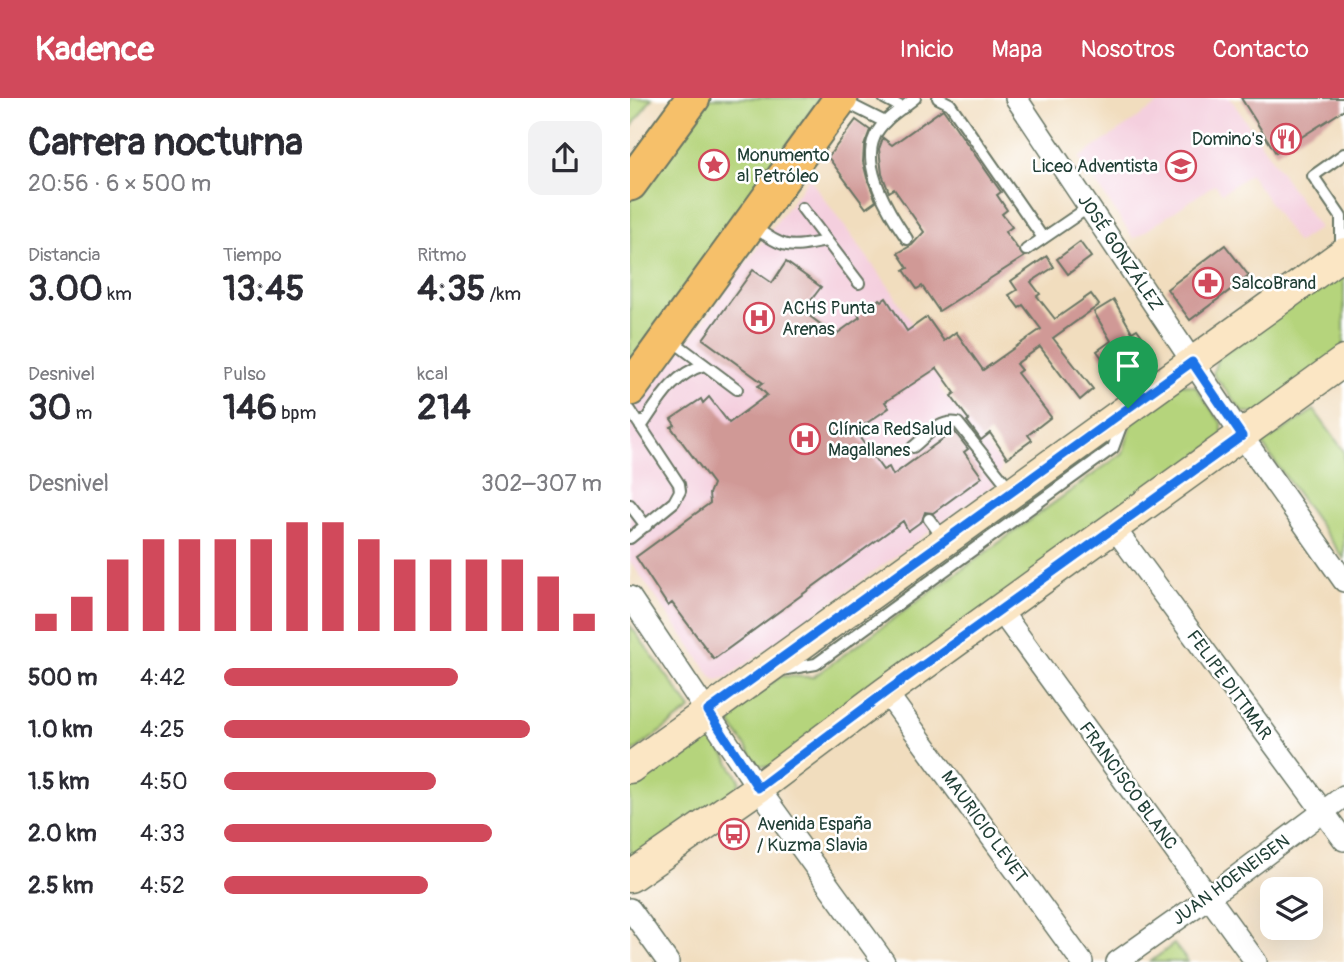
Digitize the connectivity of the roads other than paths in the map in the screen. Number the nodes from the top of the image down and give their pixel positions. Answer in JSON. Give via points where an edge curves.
{"nodes":[{"id":1,"x":693,"y":98,"type":"edge"},
{"id":2,"x":884,"y":98,"type":"edge"},
{"id":3,"x":915,"y":98,"type":"edge"},
{"id":4,"x":938,"y":98,"type":"edge"},
{"id":5,"x":1016,"y":98,"type":"edge"},
{"id":6,"x":841,"y":99,"type":"edge"},
{"id":7,"x":903,"y":108,"type":"junction"},
{"id":8,"x":885,"y":122,"type":"junction"},
{"id":9,"x":1344,"y":154,"type":"edge"},
{"id":10,"x":630,"y":184,"type":"edge"},
{"id":11,"x":802,"y":208,"type":"dead end"},
{"id":12,"x":1089,"y":208,"type":"junction"},
{"id":13,"x":750,"y":225,"type":"junction"},
{"id":14,"x":1043,"y":238,"type":"junction"},
{"id":15,"x":906,"y":239,"type":"dead end"},
{"id":16,"x":827,"y":241,"type":"junction"},
{"id":17,"x":1026,"y":250,"type":"dead end"},
{"id":18,"x":1342,"y":254,"type":"edge"},
{"id":19,"x":859,"y":283,"type":"dead end"},
{"id":20,"x":667,"y":338,"type":"junction"},
{"id":21,"x":1344,"y":361,"type":"edge"},
{"id":22,"x":1192,"y":362,"type":"junction"},
{"id":23,"x":704,"y":365,"type":"junction"},
{"id":24,"x":630,"y":389,"type":"edge"},
{"id":25,"x":737,"y":389,"type":"dead end"},
{"id":26,"x":1128,"y":408,"type":"junction"},
{"id":27,"x":630,"y":410,"type":"edge"},
{"id":28,"x":641,"y":426,"type":"junction"},
{"id":29,"x":1242,"y":436,"type":"junction"},
{"id":30,"x":913,"y":447,"type":"dead end"},
{"id":31,"x":1013,"y":492,"type":"junction"},
{"id":32,"x":630,"y":505,"type":"edge"},
{"id":33,"x":646,"y":526,"type":"junction"},
{"id":34,"x":1115,"y":529,"type":"junction"},
{"id":35,"x":630,"y":538,"type":"edge"},
{"id":36,"x":1344,"y":581,"type":"edge"},
{"id":37,"x":630,"y":597,"type":"edge"},
{"id":38,"x":1000,"y":610,"type":"junction"},
{"id":39,"x":761,"y":673,"type":"junction"},
{"id":40,"x":886,"y":692,"type":"junction"},
{"id":41,"x":708,"y":711,"type":"junction"},
{"id":42,"x":630,"y":768,"type":"edge"},
{"id":43,"x":758,"y":788,"type":"junction"},
{"id":44,"x":1344,"y":796,"type":"edge"},
{"id":45,"x":1323,"y":812,"type":"junction"},
{"id":46,"x":1344,"y":840,"type":"edge"},
{"id":47,"x":630,"y":877,"type":"edge"},
{"id":48,"x":1209,"y":897,"type":"junction"},
{"id":49,"x":630,"y":909,"type":"edge"},
{"id":50,"x":1254,"y":961,"type":"edge"},
{"id":51,"x":668,"y":962,"type":"edge"},
{"id":52,"x":884,"y":962,"type":"edge"},
{"id":53,"x":1082,"y":962,"type":"edge"},
{"id":54,"x":1117,"y":962,"type":"edge"}],
"edges":[{"from":1,"to":10,"type":"main road"},
{"from":2,"to":7,"type":"lane"},
{"from":3,"to":7,"type":"lane"},
{"from":4,"to":14,"type":"lane","via":[[950,104]]},
{"from":5,"to":12,"type":"street","name":"JOSÉ GONZÁLEZ"},
{"from":6,"to":8,"type":"lane"},
{"from":6,"to":13,"type":"main road"},
{"from":7,"to":8,"type":"lane"},
{"from":8,"to":15,"type":"lane","via":[[874,136],[874,173],[885,206]]},
{"from":9,"to":18,"type":"lane","via":[[1313,176],[1341,217]]},
{"from":11,"to":16,"type":"lane"},
{"from":12,"to":14,"type":"lane"},
{"from":12,"to":22,"type":"street","name":"JOSÉ GONZÁLEZ"},
{"from":13,"to":16,"type":"lane","via":[[781,245]]},
{"from":13,"to":20,"type":"main road"},
{"from":14,"to":17,"type":"lane"},
{"from":16,"to":19,"type":"lane"},
{"from":18,"to":22,"type":"main road"},
{"from":20,"to":23,"type":"lane"},
{"from":20,"to":24,"type":"main road"},
{"from":21,"to":29,"type":"main road"},
{"from":22,"to":26,"type":"main road"},
{"from":22,"to":29,"type":"street","name":"JOSÉ GONZÁLEZ"},
{"from":23,"to":25,"type":"lane"},
{"from":23,"to":28,"type":"lane","via":[[677,378]]},
{"from":26,"to":31,"type":"main road"},
{"from":26,"to":39,"type":"lane","via":[[1112,448],[816,664]]},
{"from":27,"to":28,"type":"lane"},
{"from":28,"to":33,"type":"lane","via":[[680,491]]},
{"from":29,"to":34,"type":"main road"},
{"from":29,"to":36,"type":"street","name":"JOSÉ GONZÁLEZ"},
{"from":30,"to":31,"type":"lane","via":[[940,425],[958,424]]},
{"from":31,"to":39,"type":"main road","via":[[937,530]]},
{"from":32,"to":33,"type":"lane"},
{"from":33,"to":35,"type":"lane"},
{"from":34,"to":38,"type":"main road"},
{"from":34,"to":45,"type":"street","name":"FELIPE DITTMAR"},
{"from":37,"to":41,"type":"street"},
{"from":38,"to":40,"type":"main road"},
{"from":38,"to":48,"type":"street","name":"FRANCISCO BLANC"},
{"from":39,"to":41,"type":"main road"},
{"from":40,"to":43,"type":"main road"},
{"from":40,"to":53,"type":"street","name":"MAURICIO LEVET"},
{"from":41,"to":42,"type":"main road"},
{"from":41,"to":43,"type":"street"},
{"from":43,"to":47,"type":"main road"},
{"from":43,"to":52,"type":"street"},
{"from":44,"to":45,"type":"street","name":"JUAN HOENEISEN"},
{"from":45,"to":46,"type":"street","name":"FELIPE DITTMAR"},
{"from":45,"to":48,"type":"street","name":"JUAN HOENEISEN"},
{"from":48,"to":50,"type":"street","name":"FRANCISCO BLANC"},
{"from":48,"to":54,"type":"street","name":"JUAN HOENEISEN"},
{"from":49,"to":51,"type":"street"}]}
